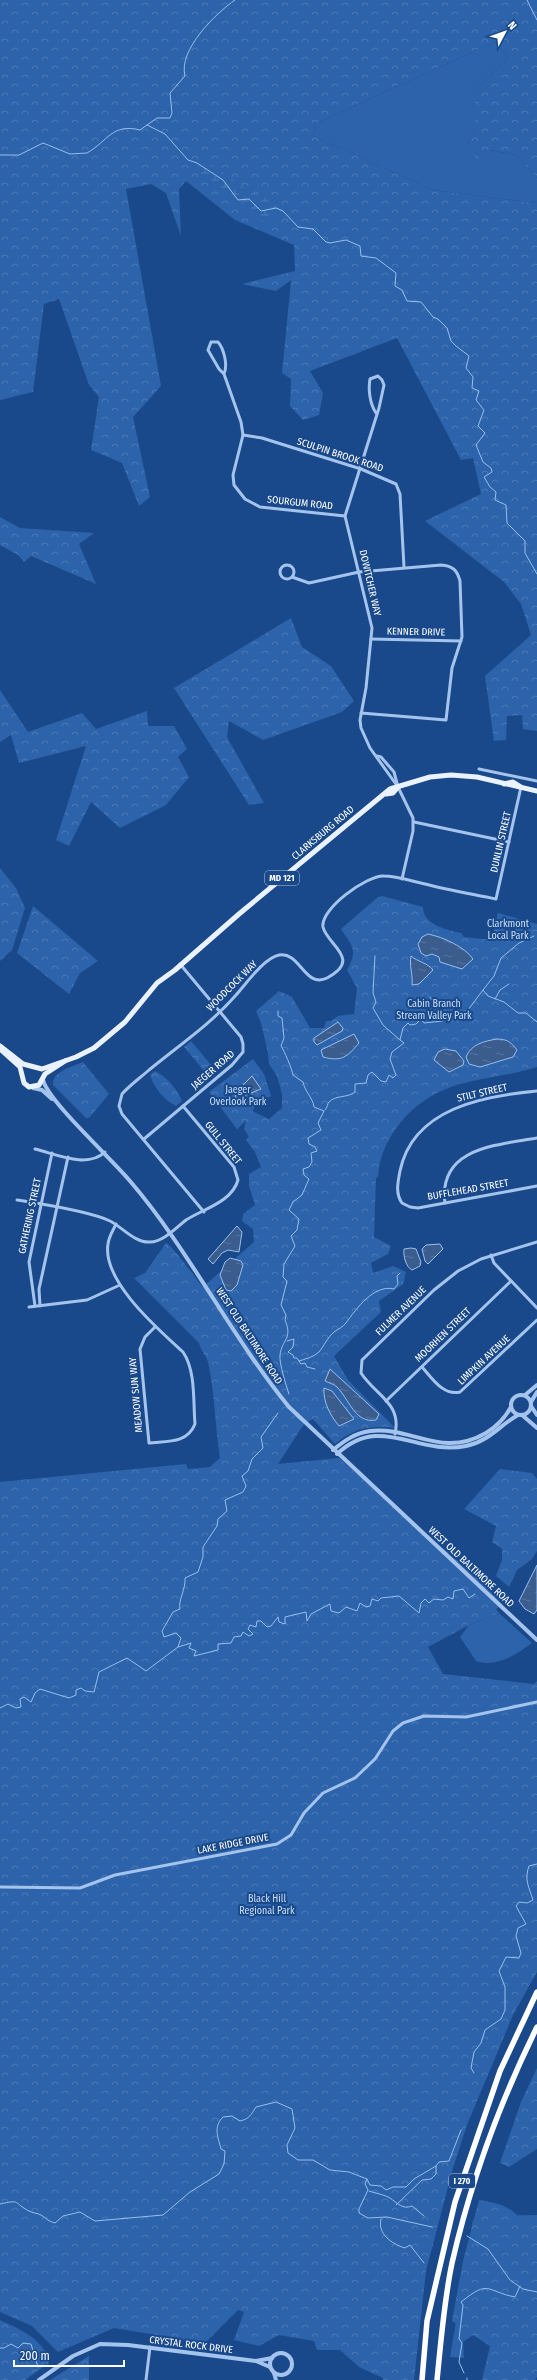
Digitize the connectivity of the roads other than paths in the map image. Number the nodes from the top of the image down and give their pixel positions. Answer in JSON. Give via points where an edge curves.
{"nodes":[{"id":1,"x":224,"y":374,"type":"junction"},
{"id":2,"x":376,"y":413,"type":"junction"},
{"id":3,"x":243,"y":435,"type":"junction"},
{"id":4,"x":361,"y":468,"type":"junction"},
{"id":5,"x":345,"y":516,"type":"junction"},
{"id":6,"x":404,"y":567,"type":"junction"},
{"id":7,"x":359,"y":572,"type":"junction"},
{"id":8,"x":292,"y":577,"type":"junction"},
{"id":9,"x":371,"y":640,"type":"junction"},
{"id":10,"x":461,"y":641,"type":"junction"},
{"id":11,"x":361,"y":713,"type":"junction"},
{"id":12,"x":479,"y":769,"type":"dead end"},
{"id":13,"x":537,"y":781,"type":"edge"},
{"id":14,"x":398,"y":787,"type":"junction"},
{"id":15,"x":521,"y":787,"type":"junction"},
{"id":16,"x":537,"y":791,"type":"edge"},
{"id":17,"x":414,"y":822,"type":"junction"},
{"id":18,"x":509,"y":842,"type":"junction"},
{"id":19,"x":402,"y":879,"type":"junction"},
{"id":20,"x":496,"y":899,"type":"joint"},
{"id":21,"x":180,"y":964,"type":"junction"},
{"id":22,"x":220,"y":1012,"type":"junction"},
{"id":23,"x":0,"y":1046,"type":"edge"},
{"id":24,"x":0,"y":1050,"type":"edge"},
{"id":25,"x":65,"y":1061,"type":"junction"},
{"id":26,"x":31,"y":1067,"type":"junction"},
{"id":27,"x":38,"y":1069,"type":"junction"},
{"id":28,"x":22,"y":1075,"type":"junction"},
{"id":29,"x":43,"y":1079,"type":"junction"},
{"id":30,"x":33,"y":1088,"type":"junction"},
{"id":31,"x":537,"y":1091,"type":"edge"},
{"id":32,"x":57,"y":1103,"type":"junction"},
{"id":33,"x":183,"y":1106,"type":"junction"},
{"id":34,"x":537,"y":1138,"type":"edge"},
{"id":35,"x":144,"y":1139,"type":"junction"},
{"id":36,"x":35,"y":1149,"type":"dead end"},
{"id":37,"x":105,"y":1152,"type":"junction"},
{"id":38,"x":52,"y":1153,"type":"junction"},
{"id":39,"x":68,"y":1157,"type":"junction"},
{"id":40,"x":537,"y":1186,"type":"edge"},
{"id":41,"x":17,"y":1200,"type":"dead end"},
{"id":42,"x":402,"y":1203,"type":"joint"},
{"id":43,"x":445,"y":1203,"type":"junction"},
{"id":44,"x":40,"y":1204,"type":"junction"},
{"id":45,"x":58,"y":1208,"type":"junction"},
{"id":46,"x":204,"y":1212,"type":"junction"},
{"id":47,"x":116,"y":1224,"type":"junction"},
{"id":48,"x":171,"y":1232,"type":"junction"},
{"id":49,"x":537,"y":1242,"type":"edge"},
{"id":50,"x":490,"y":1255,"type":"junction"},
{"id":51,"x":511,"y":1281,"type":"junction"},
{"id":52,"x":120,"y":1285,"type":"junction"},
{"id":53,"x":35,"y":1306,"type":"junction"},
{"id":54,"x":40,"y":1306,"type":"junction"},
{"id":55,"x":29,"y":1307,"type":"dead end"},
{"id":56,"x":537,"y":1308,"type":"edge"},
{"id":57,"x":537,"y":1320,"type":"edge"},
{"id":58,"x":155,"y":1326,"type":"junction"},
{"id":59,"x":422,"y":1367,"type":"junction"},
{"id":60,"x":537,"y":1385,"type":"edge"},
{"id":61,"x":537,"y":1392,"type":"edge"},
{"id":62,"x":525,"y":1395,"type":"junction"},
{"id":63,"x":386,"y":1401,"type":"junction"},
{"id":64,"x":531,"y":1404,"type":"junction"},
{"id":65,"x":511,"y":1407,"type":"junction"},
{"id":66,"x":520,"y":1415,"type":"junction"},
{"id":67,"x":537,"y":1415,"type":"edge"},
{"id":68,"x":537,"y":1428,"type":"edge"},
{"id":69,"x":395,"y":1436,"type":"junction"},
{"id":70,"x":333,"y":1450,"type":"junction"},
{"id":71,"x":337,"y":1454,"type":"junction"},
{"id":72,"x":537,"y":1640,"type":"edge"},
{"id":73,"x":537,"y":1702,"type":"edge"},
{"id":74,"x":0,"y":1887,"type":"edge"},
{"id":75,"x":537,"y":1992,"type":"edge"},
{"id":76,"x":537,"y":2027,"type":"edge"},
{"id":77,"x":150,"y":2347,"type":"junction"},
{"id":78,"x":272,"y":2358,"type":"junction"},
{"id":79,"x":256,"y":2361,"type":"junction"},
{"id":80,"x":270,"y":2367,"type":"junction"},
{"id":81,"x":274,"y":2372,"type":"junction"},
{"id":82,"x":287,"y":2373,"type":"junction"},
{"id":83,"x":39,"y":2380,"type":"edge"},
{"id":84,"x":146,"y":2380,"type":"edge"},
{"id":85,"x":276,"y":2380,"type":"edge"},
{"id":86,"x":283,"y":2380,"type":"edge"},
{"id":87,"x":422,"y":2380,"type":"edge"},
{"id":88,"x":437,"y":2380,"type":"edge"}],
"edges":[{"from":1,"to":1,"type":"street","name":"SOURGUM ROAD","via":[[226,369],[221,345],[218,342],[211,342],[208,350]]},
{"from":1,"to":3,"type":"street","name":"SOURGUM ROAD"},
{"from":2,"to":2,"type":"street","via":[[384,385],[378,376],[370,379],[372,407]]},
{"from":2,"to":4,"type":"street"},
{"from":3,"to":4,"type":"street","name":"SCULPIN BROOK ROAD","via":[[262,438]]},
{"from":3,"to":5,"type":"street","name":"SOURGUM ROAD","via":[[232,475],[234,484],[245,500],[260,507]]},
{"from":4,"to":5,"type":"street"},
{"from":4,"to":6,"type":"street","name":"SCULPIN BROOK ROAD","via":[[396,484],[400,494]]},
{"from":5,"to":7,"type":"street","name":"DOWITCHER WAY"},
{"from":6,"to":7,"type":"street"},
{"from":6,"to":10,"type":"street","via":[[448,566],[458,574]]},
{"from":7,"to":8,"type":"street","via":[[309,583]]},
{"from":7,"to":9,"type":"street","name":"DOWITCHER WAY","via":[[372,628]]},
{"from":8,"to":8,"type":"street","via":[[292,567],[288,565],[282,568],[282,577]]},
{"from":9,"to":10,"type":"street","name":"KENNER DRIVE"},
{"from":9,"to":11,"type":"street","name":"DOWITCHER WAY"},
{"from":10,"to":11,"type":"street","via":[[452,668],[446,720]]},
{"from":11,"to":14,"type":"street","name":"DOWITCHER WAY","via":[[364,737]]},
{"from":12,"to":13,"type":"street"},
{"from":14,"to":15,"type":"main road","name":"CLARKSBURG ROAD","number":"MD 121","via":[[430,777],[451,775],[477,777],[504,784],[513,782]]},
{"from":14,"to":17,"type":"street","name":"DOWITCHER WAY"},
{"from":14,"to":21,"type":"main road","name":"CLARKSBURG ROAD","number":"MD 121","via":[[393,793],[386,794]]},
{"from":15,"to":16,"type":"main road","name":"CLARKSBURG ROAD","number":"MD 121"},
{"from":15,"to":18,"type":"street","name":"DUNLIN STREET"},
{"from":17,"to":18,"type":"street"},
{"from":17,"to":19,"type":"street"},
{"from":18,"to":20,"type":"street","name":"DUNLIN STREET"},
{"from":19,"to":20,"type":"street","name":"WOODCOCK WAY"},
{"from":19,"to":22,"type":"street","name":"WOODCOCK WAY","via":[[383,876],[368,879],[326,913],[323,927],[340,950],[342,958],[340,966],[329,977],[322,980],[314,979],[292,957],[278,955],[252,976]]},
{"from":21,"to":22,"type":"street","name":"JAEGER ROAD"},
{"from":21,"to":25,"type":"main road","name":"CLARKSBURG ROAD","number":"MD 121","via":[[172,967],[147,992],[114,1033],[94,1048]]},
{"from":22,"to":33,"type":"street","name":"JAEGER ROAD","via":[[240,1037],[244,1044],[243,1052],[239,1059]]},
{"from":22,"to":35,"type":"street","name":"WOODCOCK WAY","via":[[122,1094],[120,1110]]},
{"from":23,"to":26,"type":"main road","via":[[23,1064]]},
{"from":24,"to":28,"type":"main road","via":[[20,1067]]},
{"from":25,"to":27,"type":"main road","name":"CLARKSBURG ROAD"},
{"from":25,"to":29,"type":"main road","name":"CLARKSBURG ROAD","via":[[48,1072]]},
{"from":26,"to":27,"type":"main road"},
{"from":26,"to":28,"type":"main road"},
{"from":27,"to":29,"type":"main road"},
{"from":28,"to":30,"type":"main road","via":[[24,1083]]},
{"from":29,"to":30,"type":"main road","name":"CLARKSBURG ROAD","via":[[39,1086]]},
{"from":29,"to":32,"type":"street","name":"WEST OLD BALTIMORE ROAD","via":[[45,1088]]},
{"from":30,"to":32,"type":"street","name":"WEST OLD BALTIMORE ROAD","via":[[42,1090]]},
{"from":31,"to":42,"type":"street","name":"STILT STREET","via":[[466,1104],[447,1111],[433,1121],[414,1140],[403,1160],[397,1189]]},
{"from":32,"to":37,"type":"street","name":"WEST OLD BALTIMORE ROAD"},
{"from":33,"to":35,"type":"street","name":"JAEGER ROAD"},
{"from":33,"to":46,"type":"street","name":"GULL STREET","via":[[234,1167],[238,1176],[233,1190]]},
{"from":34,"to":43,"type":"street","via":[[480,1148],[462,1158],[448,1175]]},
{"from":35,"to":46,"type":"street","name":"WOODCOCK WAY"},
{"from":36,"to":38,"type":"street"},
{"from":37,"to":39,"type":"street","via":[[93,1160]]},
{"from":37,"to":48,"type":"street","name":"WEST OLD BALTIMORE ROAD"},
{"from":38,"to":39,"type":"street"},
{"from":38,"to":44,"type":"street","name":"GATHERING STREET"},
{"from":39,"to":45,"type":"street"},
{"from":40,"to":43,"type":"street","name":"BUFFLEHEAD STREET"},
{"from":41,"to":44,"type":"street","name":"GULL STREET"},
{"from":42,"to":43,"type":"street","name":"BUFFLEHEAD STREET","via":[[418,1208]]},
{"from":44,"to":45,"type":"street","name":"GULL STREET"},
{"from":44,"to":53,"type":"street","name":"GATHERING STREET","via":[[29,1262]]},
{"from":45,"to":47,"type":"street","name":"GULL STREET"},
{"from":45,"to":54,"type":"street","via":[[39,1289]]},
{"from":46,"to":48,"type":"street","name":"GULL STREET"},
{"from":47,"to":48,"type":"street","name":"GULL STREET","via":[[141,1241],[158,1240]]},
{"from":47,"to":52,"type":"street","via":[[108,1245],[109,1257]]},
{"from":48,"to":70,"type":"street","name":"WEST OLD BALTIMORE ROAD","via":[[260,1371],[288,1407]]},
{"from":49,"to":50,"type":"street","name":"FULMER AVENUE"},
{"from":50,"to":51,"type":"street"},
{"from":50,"to":63,"type":"street","name":"FULMER AVENUE","via":[[445,1280],[362,1360],[361,1373]]},
{"from":51,"to":56,"type":"street"},
{"from":51,"to":59,"type":"street","name":"MOORHEN STREET"},
{"from":52,"to":54,"type":"street","via":[[87,1300]]},
{"from":52,"to":58,"type":"street"},
{"from":53,"to":54,"type":"street"},
{"from":53,"to":55,"type":"street"},
{"from":57,"to":59,"type":"street","name":"LIMPKIN AVENUE","via":[[460,1392],[453,1394],[444,1390]]},
{"from":58,"to":58,"type":"street","name":"MEADOW SUN WAY","via":[[188,1360],[195,1424],[190,1434],[180,1440],[149,1442],[140,1349],[145,1337]]},
{"from":59,"to":63,"type":"street","name":"MOORHEN STREET"},
{"from":60,"to":62,"type":"street"},
{"from":61,"to":64,"type":"street"},
{"from":62,"to":64,"type":"street"},
{"from":62,"to":65,"type":"street","via":[[513,1398]]},
{"from":63,"to":69,"type":"street","name":"FULMER AVENUE","via":[[397,1416]]},
{"from":64,"to":66,"type":"street","via":[[527,1413]]},
{"from":64,"to":67,"type":"street"},
{"from":65,"to":66,"type":"street"},
{"from":65,"to":69,"type":"street","via":[[507,1415],[490,1430],[468,1441],[438,1443]]},
{"from":66,"to":68,"type":"street"},
{"from":66,"to":69,"type":"street","via":[[494,1434],[466,1446],[435,1447]]},
{"from":69,"to":70,"type":"street","via":[[376,1430],[361,1433]]},
{"from":69,"to":71,"type":"street","via":[[363,1437]]},
{"from":70,"to":71,"type":"street","name":"WEST OLD BALTIMORE ROAD"},
{"from":71,"to":72,"type":"street","name":"WEST OLD BALTIMORE ROAD"},
{"from":73,"to":74,"type":"street","name":"LAKE RIDGE DRIVE","via":[[466,1717],[424,1716],[403,1723],[393,1730],[375,1758],[355,1778],[324,1793],[304,1813],[291,1835],[277,1844],[115,1875],[80,1888]]},
{"from":75,"to":87,"type":"highway","number":"I 270","via":[[500,2072],[455,2202],[428,2321]]},
{"from":76,"to":88,"type":"highway","number":"I 270","via":[[498,2112],[466,2211],[452,2264]]},
{"from":77,"to":79,"type":"street","name":"CRYSTAL ROCK DRIVE"},
{"from":77,"to":83,"type":"street","name":"CRYSTAL ROCK DRIVE","via":[[100,2344],[73,2356]]},
{"from":77,"to":84,"type":"street"},
{"from":78,"to":79,"type":"street","name":"CRYSTAL ROCK DRIVE"},
{"from":78,"to":80,"type":"street"},
{"from":78,"to":82,"type":"street","via":[[281,2353],[290,2358],[292,2366]]},
{"from":79,"to":80,"type":"street","name":"CRYSTAL ROCK DRIVE"},
{"from":80,"to":81,"type":"street"},
{"from":81,"to":82,"type":"street","via":[[282,2375]]},
{"from":81,"to":85,"type":"street"},
{"from":82,"to":86,"type":"street"}]}
